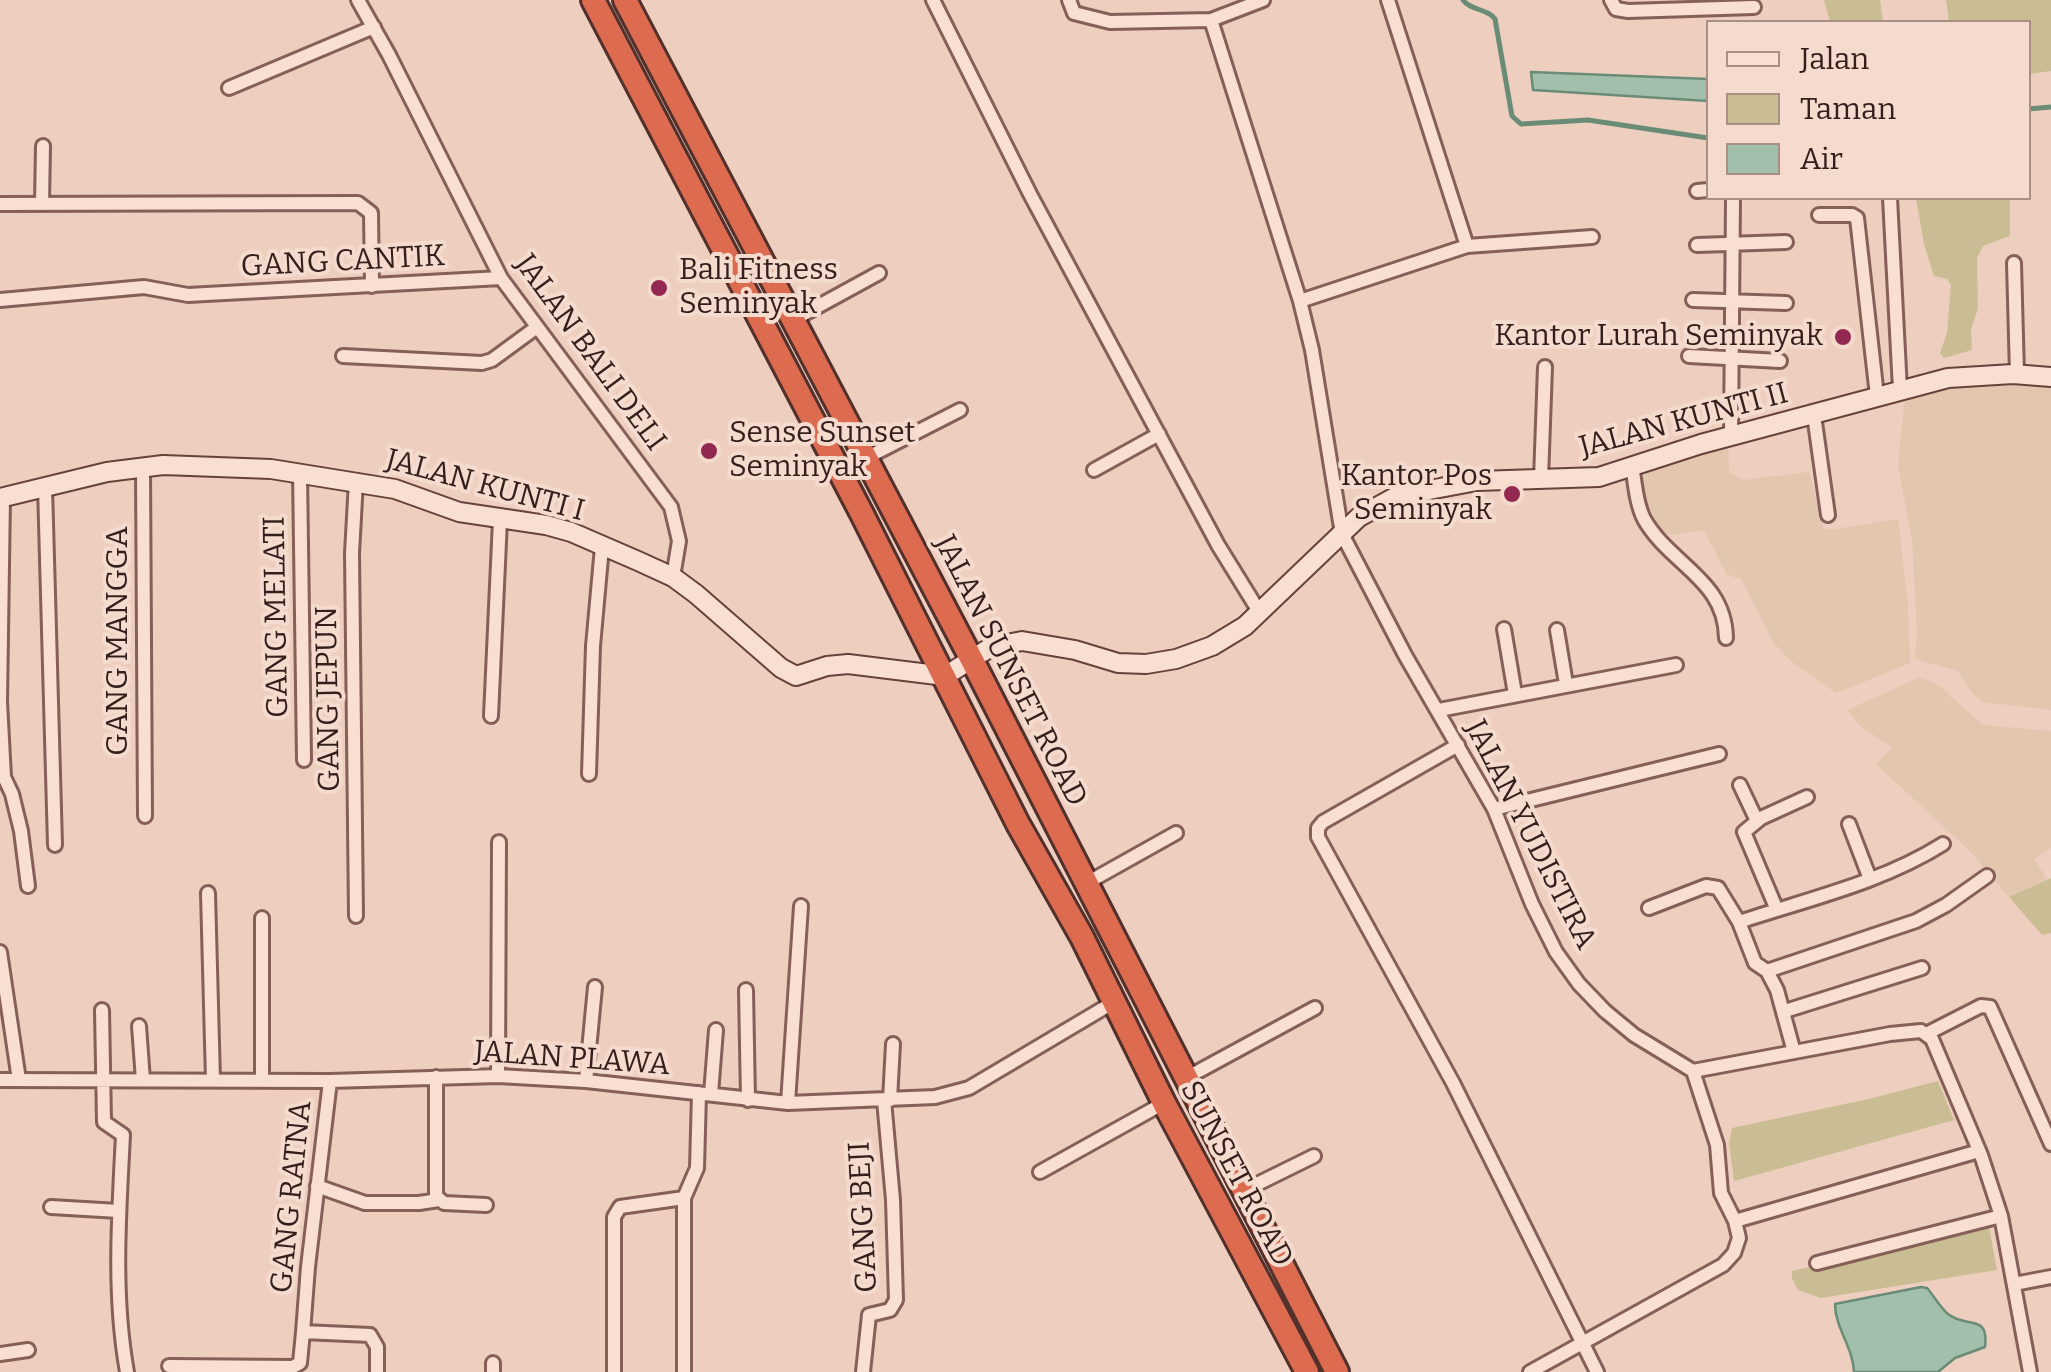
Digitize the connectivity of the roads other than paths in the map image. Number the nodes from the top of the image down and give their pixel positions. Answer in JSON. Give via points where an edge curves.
{"nodes":[{"id":1,"x":358,"y":0,"type":"edge"},
{"id":2,"x":593,"y":0,"type":"edge"},
{"id":3,"x":626,"y":0,"type":"edge"},
{"id":4,"x":933,"y":0,"type":"edge"},
{"id":5,"x":1069,"y":0,"type":"edge"},
{"id":6,"x":1263,"y":0,"type":"edge"},
{"id":7,"x":1388,"y":0,"type":"edge"},
{"id":8,"x":1611,"y":0,"type":"edge"},
{"id":9,"x":1754,"y":7,"type":"dead end"},
{"id":10,"x":1211,"y":20,"type":"junction"},
{"id":11,"x":374,"y":27,"type":"junction"},
{"id":12,"x":228,"y":88,"type":"dead end"},
{"id":13,"x":44,"y":146,"type":"dead end"},
{"id":14,"x":1733,"y":200,"type":"edge"},
{"id":15,"x":1890,"y":200,"type":"edge"},
{"id":16,"x":0,"y":204,"type":"edge"},
{"id":17,"x":42,"y":204,"type":"junction"},
{"id":18,"x":1819,"y":215,"type":"dead end"},
{"id":19,"x":1592,"y":237,"type":"dead end"},
{"id":20,"x":1786,"y":242,"type":"dead end"},
{"id":21,"x":1696,"y":245,"type":"dead end"},
{"id":22,"x":1467,"y":246,"type":"junction"},
{"id":23,"x":1733,"y":246,"type":"junction"},
{"id":24,"x":2014,"y":263,"type":"dead end"},
{"id":25,"x":879,"y":273,"type":"dead end"},
{"id":26,"x":500,"y":278,"type":"junction"},
{"id":27,"x":372,"y":286,"type":"junction"},
{"id":28,"x":0,"y":300,"type":"edge"},
{"id":29,"x":1693,"y":300,"type":"dead end"},
{"id":30,"x":1300,"y":301,"type":"junction"},
{"id":31,"x":1732,"y":301,"type":"junction"},
{"id":32,"x":1786,"y":304,"type":"dead end"},
{"id":33,"x":792,"y":320,"type":"junction"},
{"id":34,"x":537,"y":327,"type":"junction"},
{"id":35,"x":343,"y":356,"type":"dead end"},
{"id":36,"x":1689,"y":356,"type":"dead end"},
{"id":37,"x":1732,"y":358,"type":"junction"},
{"id":38,"x":1780,"y":360,"type":"dead end"},
{"id":39,"x":1546,"y":367,"type":"dead end"},
{"id":40,"x":2017,"y":374,"type":"junction"},
{"id":41,"x":2051,"y":378,"type":"edge"},
{"id":42,"x":1900,"y":390,"type":"junction"},
{"id":43,"x":1876,"y":396,"type":"junction"},
{"id":44,"x":960,"y":410,"type":"dead end"},
{"id":45,"x":1814,"y":415,"type":"junction"},
{"id":46,"x":1159,"y":434,"type":"junction"},
{"id":47,"x":1732,"y":436,"type":"junction"},
{"id":48,"x":866,"y":458,"type":"junction"},
{"id":49,"x":1632,"y":465,"type":"junction"},
{"id":50,"x":143,"y":466,"type":"junction"},
{"id":51,"x":1094,"y":470,"type":"dead end"},
{"id":52,"x":300,"y":472,"type":"junction"},
{"id":53,"x":1541,"y":478,"type":"junction"},
{"id":54,"x":356,"y":482,"type":"junction"},
{"id":55,"x":45,"y":486,"type":"junction"},
{"id":56,"x":2,"y":498,"type":"edge"},
{"id":57,"x":1828,"y":515,"type":"dead end"},
{"id":58,"x":500,"y":520,"type":"junction"},
{"id":59,"x":1342,"y":534,"type":"junction"},
{"id":60,"x":602,"y":547,"type":"junction"},
{"id":61,"x":673,"y":577,"type":"junction"},
{"id":62,"x":1260,"y":613,"type":"junction"},
{"id":63,"x":1504,"y":629,"type":"dead end"},
{"id":64,"x":1557,"y":630,"type":"dead end"},
{"id":65,"x":1726,"y":638,"type":"dead end"},
{"id":66,"x":972,"y":660,"type":"junction"},
{"id":67,"x":1676,"y":666,"type":"dead end"},
{"id":68,"x":944,"y":676,"type":"junction"},
{"id":69,"x":1566,"y":684,"type":"junction"},
{"id":70,"x":1515,"y":694,"type":"junction"},
{"id":71,"x":1439,"y":710,"type":"junction"},
{"id":72,"x":491,"y":716,"type":"dead end"},
{"id":73,"x":1458,"y":745,"type":"junction"},
{"id":74,"x":1719,"y":754,"type":"dead end"},
{"id":75,"x":304,"y":760,"type":"dead end"},
{"id":76,"x":588,"y":774,"type":"dead end"},
{"id":77,"x":2,"y":777,"type":"edge"},
{"id":78,"x":1740,"y":785,"type":"dead end"},
{"id":79,"x":1807,"y":797,"type":"dead end"},
{"id":80,"x":1494,"y":809,"type":"junction"},
{"id":81,"x":145,"y":816,"type":"dead end"},
{"id":82,"x":1758,"y":821,"type":"junction"},
{"id":83,"x":1849,"y":824,"type":"dead end"},
{"id":84,"x":1176,"y":833,"type":"dead end"},
{"id":85,"x":499,"y":842,"type":"dead end"},
{"id":86,"x":1943,"y":844,"type":"dead end"},
{"id":87,"x":55,"y":845,"type":"dead end"},
{"id":88,"x":1987,"y":876,"type":"dead end"},
{"id":89,"x":1870,"y":879,"type":"junction"},
{"id":90,"x":1085,"y":884,"type":"junction"},
{"id":91,"x":28,"y":886,"type":"dead end"},
{"id":92,"x":208,"y":893,"type":"dead end"},
{"id":93,"x":801,"y":906,"type":"dead end"},
{"id":94,"x":1648,"y":908,"type":"dead end"},
{"id":95,"x":1777,"y":910,"type":"junction"},
{"id":96,"x":356,"y":916,"type":"dead end"},
{"id":97,"x":262,"y":918,"type":"dead end"},
{"id":98,"x":1739,"y":922,"type":"junction"},
{"id":99,"x":0,"y":952,"type":"edge"},
{"id":100,"x":1922,"y":968,"type":"dead end"},
{"id":101,"x":1767,"y":971,"type":"junction"},
{"id":102,"x":595,"y":988,"type":"dead end"},
{"id":103,"x":746,"y":990,"type":"dead end"},
{"id":104,"x":1114,"y":1002,"type":"junction"},
{"id":105,"x":1315,"y":1008,"type":"dead end"},
{"id":106,"x":102,"y":1010,"type":"dead end"},
{"id":107,"x":1785,"y":1012,"type":"junction"},
{"id":108,"x":139,"y":1026,"type":"dead end"},
{"id":109,"x":716,"y":1030,"type":"dead end"},
{"id":110,"x":1926,"y":1034,"type":"junction"},
{"id":111,"x":893,"y":1044,"type":"dead end"},
{"id":112,"x":1794,"y":1052,"type":"junction"},
{"id":113,"x":1693,"y":1070,"type":"junction"},
{"id":114,"x":498,"y":1076,"type":"junction"},
{"id":115,"x":436,"y":1077,"type":"junction"},
{"id":116,"x":1186,"y":1078,"type":"junction"},
{"id":117,"x":103,"y":1079,"type":"junction"},
{"id":118,"x":0,"y":1080,"type":"edge"},
{"id":119,"x":19,"y":1080,"type":"junction"},
{"id":120,"x":143,"y":1080,"type":"junction"},
{"id":121,"x":213,"y":1080,"type":"junction"},
{"id":122,"x":262,"y":1080,"type":"junction"},
{"id":123,"x":330,"y":1081,"type":"junction"},
{"id":124,"x":586,"y":1081,"type":"junction"},
{"id":125,"x":705,"y":1094,"type":"junction"},
{"id":126,"x":748,"y":1100,"type":"junction"},
{"id":127,"x":887,"y":1100,"type":"junction"},
{"id":128,"x":788,"y":1103,"type":"junction"},
{"id":129,"x":1164,"y":1103,"type":"junction"},
{"id":130,"x":2051,"y":1144,"type":"edge"},
{"id":131,"x":1979,"y":1151,"type":"junction"},
{"id":132,"x":1314,"y":1156,"type":"dead end"},
{"id":133,"x":1040,"y":1172,"type":"dead end"},
{"id":134,"x":317,"y":1186,"type":"junction"},
{"id":135,"x":1245,"y":1190,"type":"junction"},
{"id":136,"x":684,"y":1198,"type":"junction"},
{"id":137,"x":439,"y":1200,"type":"junction"},
{"id":138,"x":486,"y":1206,"type":"dead end"},
{"id":139,"x":51,"y":1207,"type":"dead end"},
{"id":140,"x":120,"y":1210,"type":"junction"},
{"id":141,"x":2001,"y":1216,"type":"junction"},
{"id":142,"x":1735,"y":1221,"type":"junction"},
{"id":143,"x":1817,"y":1264,"type":"dead end"},
{"id":144,"x":2051,"y":1277,"type":"edge"},
{"id":145,"x":2014,"y":1284,"type":"junction"},
{"id":146,"x":303,"y":1332,"type":"junction"},
{"id":147,"x":1581,"y":1342,"type":"junction"},
{"id":148,"x":28,"y":1350,"type":"dead end"},
{"id":149,"x":0,"y":1354,"type":"edge"},
{"id":150,"x":169,"y":1366,"type":"dead end"},
{"id":151,"x":127,"y":1372,"type":"edge"},
{"id":152,"x":377,"y":1372,"type":"edge"},
{"id":153,"x":614,"y":1372,"type":"edge"},
{"id":154,"x":684,"y":1372,"type":"edge"},
{"id":155,"x":863,"y":1372,"type":"edge"},
{"id":156,"x":1306,"y":1372,"type":"edge"},
{"id":157,"x":1337,"y":1372,"type":"edge"},
{"id":158,"x":1530,"y":1372,"type":"edge"},
{"id":159,"x":1597,"y":1372,"type":"edge"},
{"id":160,"x":2030,"y":1372,"type":"edge"}],
"edges":[{"from":1,"to":11,"type":"street","name":"JALAN BALI DELI"},
{"from":2,"to":68,"type":"highway","name":"JALAN SUNSET ROAD"},
{"from":3,"to":33,"type":"highway","name":"JALAN SUNSET ROAD"},
{"from":4,"to":46,"type":"street"},
{"from":5,"to":10,"type":"street","via":[[1074,13],[1098,22]]},
{"from":6,"to":10,"type":"street"},
{"from":7,"to":22,"type":"street"},
{"from":8,"to":9,"type":"street","via":[[1628,11]]},
{"from":10,"to":30,"type":"street","name":"JALAN YUDISTIRA"},
{"from":11,"to":12,"type":"street"},
{"from":11,"to":26,"type":"street","name":"JALAN BALI DELI"},
{"from":13,"to":17,"type":"street"},
{"from":14,"to":23,"type":"street"},
{"from":15,"to":42,"type":"street"},
{"from":16,"to":17,"type":"street"},
{"from":17,"to":27,"type":"street","via":[[358,203],[370,213]]},
{"from":18,"to":43,"type":"street","via":[[1857,218]]},
{"from":19,"to":22,"type":"street"},
{"from":20,"to":23,"type":"street"},
{"from":21,"to":23,"type":"street"},
{"from":22,"to":30,"type":"street"},
{"from":23,"to":31,"type":"street"},
{"from":24,"to":40,"type":"street"},
{"from":25,"to":33,"type":"street"},
{"from":26,"to":27,"type":"street","name":"GANG CANTIK"},
{"from":26,"to":34,"type":"street","name":"JALAN BALI DELI"},
{"from":27,"to":28,"type":"street","name":"GANG CANTIK","via":[[188,295],[144,286]]},
{"from":29,"to":31,"type":"street"},
{"from":30,"to":59,"type":"street","name":"JALAN YUDISTIRA"},
{"from":31,"to":32,"type":"street"},
{"from":31,"to":37,"type":"street"},
{"from":33,"to":48,"type":"highway","name":"JALAN SUNSET ROAD"},
{"from":34,"to":35,"type":"street","via":[[482,363]]},
{"from":34,"to":61,"type":"street","name":"JALAN BALI DELI","via":[[672,507],[679,541]]},
{"from":36,"to":37,"type":"street"},
{"from":37,"to":38,"type":"street"},
{"from":37,"to":47,"type":"street"},
{"from":39,"to":53,"type":"street"},
{"from":40,"to":41,"type":"street","name":"JALAN KUNTI II"},
{"from":40,"to":42,"type":"street","name":"JALAN KUNTI II","via":[[1948,378]]},
{"from":42,"to":43,"type":"street","name":"JALAN KUNTI II"},
{"from":43,"to":45,"type":"street","name":"JALAN KUNTI II"},
{"from":44,"to":48,"type":"street"},
{"from":45,"to":47,"type":"street","name":"JALAN KUNTI II"},
{"from":45,"to":57,"type":"street"},
{"from":46,"to":51,"type":"street"},
{"from":46,"to":62,"type":"street"},
{"from":47,"to":49,"type":"street","name":"JALAN KUNTI II"},
{"from":48,"to":66,"type":"highway","name":"JALAN SUNSET ROAD"},
{"from":49,"to":53,"type":"street","name":"JALAN KUNTI II","via":[[1599,476]]},
{"from":49,"to":65,"type":"street","via":[[1642,516],[1717,598]]},
{"from":50,"to":52,"type":"street","name":"JALAN KUNTI I"},
{"from":50,"to":55,"type":"street","name":"JALAN KUNTI I"},
{"from":50,"to":81,"type":"street","name":"GANG MANGGA"},
{"from":52,"to":54,"type":"street","name":"JALAN KUNTI I"},
{"from":52,"to":75,"type":"street","name":"GANG MELATI"},
{"from":53,"to":59,"type":"street","name":"JALAN KUNTI II","via":[[1415,491],[1370,510]]},
{"from":54,"to":58,"type":"street","name":"JALAN KUNTI I"},
{"from":54,"to":96,"type":"street","name":"GANG JEPUN"},
{"from":55,"to":56,"type":"street","name":"JALAN KUNTI I"},
{"from":55,"to":87,"type":"street"},
{"from":56,"to":77,"type":"street"},
{"from":58,"to":60,"type":"street","name":"JALAN KUNTI I","via":[[546,525]]},
{"from":58,"to":72,"type":"street"},
{"from":59,"to":62,"type":"street","name":"JALAN KUNTI II"},
{"from":59,"to":71,"type":"street","name":"JALAN YUDISTIRA"},
{"from":60,"to":61,"type":"street","name":"JALAN KUNTI I"},
{"from":60,"to":76,"type":"street"},
{"from":61,"to":68,"type":"street","name":"JALAN KUNTI I","via":[[789,673],[848,664]]},
{"from":62,"to":66,"type":"street","name":"JALAN KUNTI II","via":[[1212,646],[1146,664],[1022,641],[991,647]]},
{"from":63,"to":70,"type":"street"},
{"from":64,"to":69,"type":"street"},
{"from":66,"to":68,"type":"street"},
{"from":66,"to":90,"type":"highway","name":"JALAN SUNSET ROAD"},
{"from":67,"to":69,"type":"street"},
{"from":68,"to":104,"type":"highway","name":"JALAN SUNSET ROAD"},
{"from":69,"to":70,"type":"street"},
{"from":70,"to":71,"type":"street"},
{"from":71,"to":73,"type":"street","name":"JALAN YUDISTIRA"},
{"from":73,"to":80,"type":"street","name":"JALAN YUDISTIRA"},
{"from":73,"to":147,"type":"street","via":[[1324,822],[1318,837],[1453,1083]]},
{"from":74,"to":80,"type":"street"},
{"from":77,"to":91,"type":"street","via":[[22,832]]},
{"from":78,"to":82,"type":"street"},
{"from":79,"to":82,"type":"street"},
{"from":80,"to":113,"type":"street","name":"JALAN YUDISTIRA","via":[[1532,904],[1580,984],[1634,1035]]},
{"from":82,"to":95,"type":"street","via":[[1744,832]]},
{"from":83,"to":89,"type":"street"},
{"from":84,"to":90,"type":"street"},
{"from":85,"to":114,"type":"street"},
{"from":86,"to":89,"type":"street"},
{"from":88,"to":101,"type":"street","via":[[1916,921]]},
{"from":89,"to":95,"type":"street"},
{"from":90,"to":116,"type":"highway","name":"JALAN SUNSET ROAD"},
{"from":92,"to":121,"type":"street"},
{"from":93,"to":128,"type":"street"},
{"from":94,"to":98,"type":"street","via":[[1714,886]]},
{"from":95,"to":98,"type":"street"},
{"from":97,"to":122,"type":"street"},
{"from":98,"to":101,"type":"street","via":[[1755,963]]},
{"from":99,"to":119,"type":"street"},
{"from":100,"to":107,"type":"street"},
{"from":101,"to":107,"type":"street"},
{"from":102,"to":124,"type":"street"},
{"from":103,"to":126,"type":"street"},
{"from":104,"to":127,"type":"street","name":"JALAN PLAWA","via":[[969,1088]]},
{"from":104,"to":129,"type":"highway","name":"SUNSET ROAD"},
{"from":105,"to":116,"type":"street"},
{"from":106,"to":117,"type":"street"},
{"from":107,"to":112,"type":"street"},
{"from":108,"to":120,"type":"street"},
{"from":109,"to":125,"type":"street"},
{"from":110,"to":112,"type":"street"},
{"from":110,"to":130,"type":"street","via":[[1981,1006],[1990,1008]]},
{"from":110,"to":131,"type":"street"},
{"from":111,"to":127,"type":"street"},
{"from":112,"to":113,"type":"street"},
{"from":113,"to":142,"type":"street","via":[[1717,1145],[1720,1193]]},
{"from":114,"to":115,"type":"street","name":"JALAN PLAWA"},
{"from":114,"to":124,"type":"street","name":"JALAN PLAWA"},
{"from":115,"to":123,"type":"street","name":"JALAN PLAWA"},
{"from":115,"to":137,"type":"street"},
{"from":116,"to":135,"type":"highway","name":"JALAN SUNSET ROAD"},
{"from":117,"to":119,"type":"street","name":"JALAN PLAWA"},
{"from":117,"to":120,"type":"street","name":"JALAN PLAWA"},
{"from":117,"to":140,"type":"street","via":[[104,1122],[123,1135]]},
{"from":118,"to":119,"type":"street","name":"JALAN PLAWA"},
{"from":120,"to":121,"type":"street","name":"JALAN PLAWA"},
{"from":121,"to":122,"type":"street","name":"JALAN PLAWA"},
{"from":122,"to":123,"type":"street","name":"JALAN PLAWA"},
{"from":123,"to":134,"type":"street","name":"GANG RATNA"},
{"from":124,"to":125,"type":"street","name":"JALAN PLAWA"},
{"from":125,"to":126,"type":"street","name":"JALAN PLAWA"},
{"from":125,"to":136,"type":"street","via":[[697,1168]]},
{"from":126,"to":128,"type":"street","name":"JALAN PLAWA"},
{"from":127,"to":128,"type":"street","name":"JALAN PLAWA"},
{"from":127,"to":155,"type":"street","name":"GANG BEJI","via":[[896,1300],[890,1310],[868,1315]]},
{"from":129,"to":133,"type":"street"},
{"from":129,"to":156,"type":"highway","name":"SUNSET ROAD"},
{"from":131,"to":141,"type":"street"},
{"from":131,"to":142,"type":"street"},
{"from":132,"to":135,"type":"street"},
{"from":134,"to":137,"type":"street","via":[[366,1203]]},
{"from":134,"to":146,"type":"street","name":"GANG RATNA"},
{"from":135,"to":157,"type":"highway","name":"JALAN SUNSET ROAD"},
{"from":136,"to":153,"type":"street","via":[[620,1207],[614,1217]]},
{"from":136,"to":154,"type":"street"},
{"from":137,"to":138,"type":"street"},
{"from":139,"to":140,"type":"street"},
{"from":140,"to":151,"type":"street"},
{"from":141,"to":143,"type":"street"},
{"from":141,"to":145,"type":"street"},
{"from":142,"to":147,"type":"street","via":[[1738,1244],[1723,1265]]},
{"from":144,"to":145,"type":"street"},
{"from":145,"to":160,"type":"street"},
{"from":146,"to":150,"type":"street","via":[[300,1363],[293,1368]]},
{"from":146,"to":152,"type":"street","name":"GANG RATNA","via":[[370,1335]]},
{"from":147,"to":158,"type":"street"},
{"from":147,"to":159,"type":"street"},
{"from":148,"to":149,"type":"street"}]}
